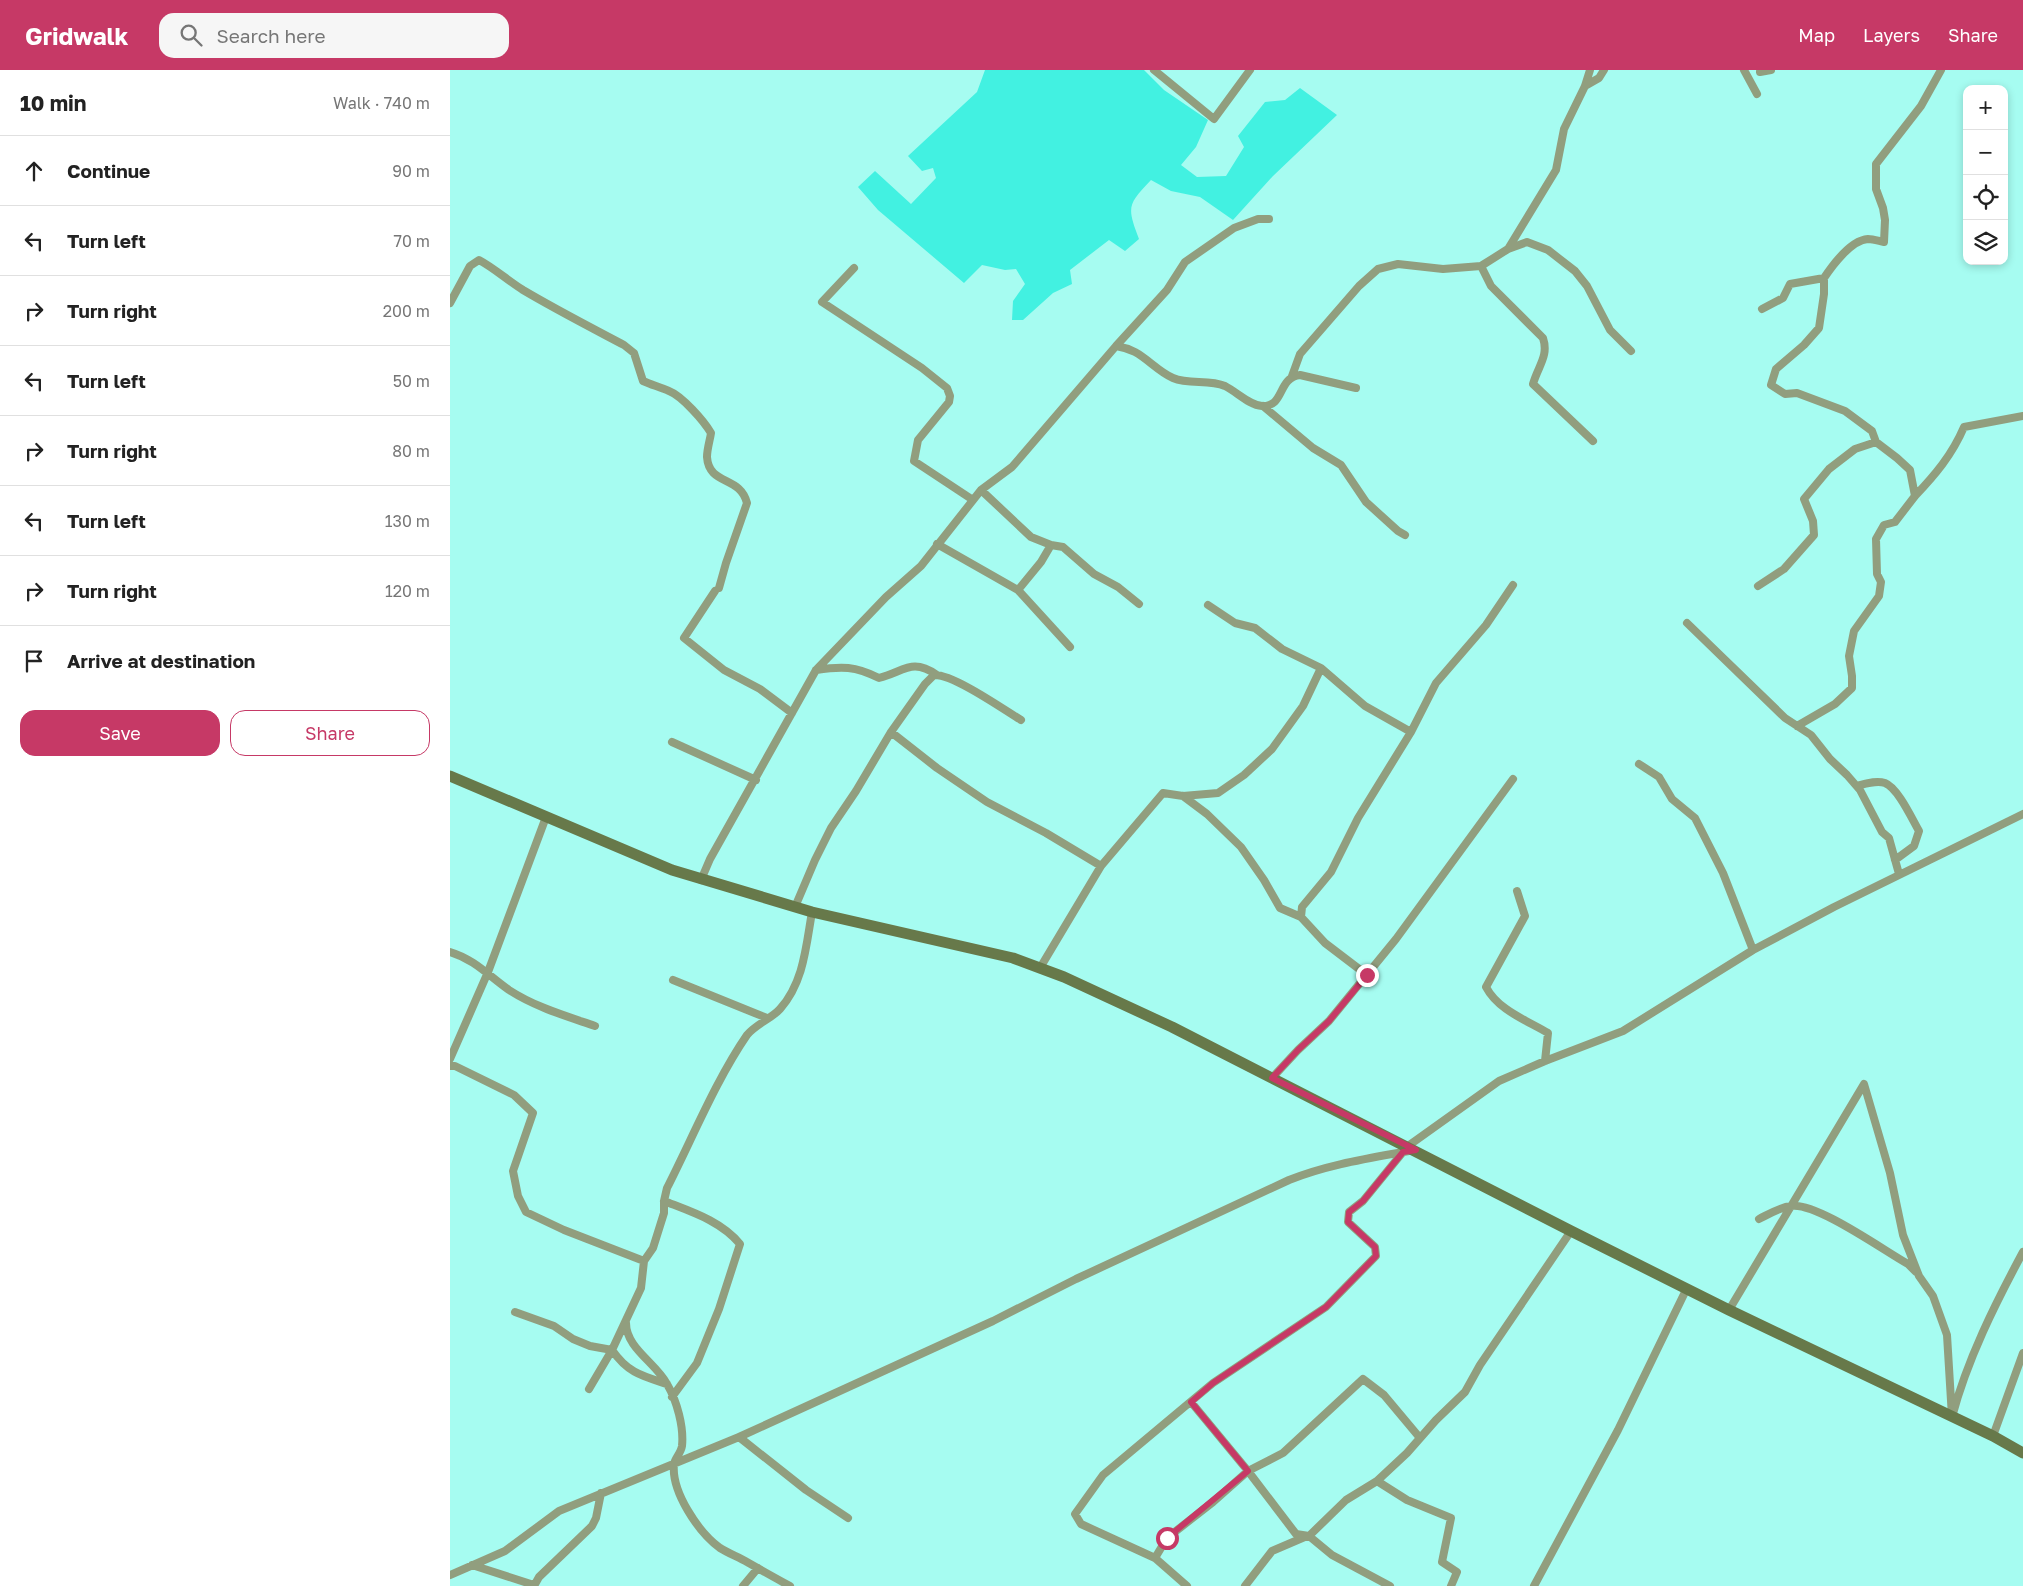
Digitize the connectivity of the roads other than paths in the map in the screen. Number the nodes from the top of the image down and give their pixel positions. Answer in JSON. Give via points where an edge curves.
{"nodes":[{"id":1,"x":1154,"y":70,"type":"edge"},
{"id":2,"x":1250,"y":70,"type":"edge"},
{"id":3,"x":1590,"y":70,"type":"edge"},
{"id":4,"x":1604,"y":70,"type":"edge"},
{"id":5,"x":1744,"y":70,"type":"edge"},
{"id":6,"x":1771,"y":70,"type":"edge"},
{"id":7,"x":1941,"y":70,"type":"edge"},
{"id":8,"x":1760,"y":72,"type":"dead end"},
{"id":9,"x":1585,"y":86,"type":"junction"},
{"id":10,"x":1757,"y":94,"type":"dead end"},
{"id":11,"x":1269,"y":219,"type":"dead end"},
{"id":12,"x":1508,"y":249,"type":"junction"},
{"id":13,"x":1481,"y":266,"type":"junction"},
{"id":14,"x":854,"y":268,"type":"dead end"},
{"id":15,"x":1824,"y":278,"type":"junction"},
{"id":16,"x":450,"y":303,"type":"edge"},
{"id":17,"x":1762,"y":309,"type":"dead end"},
{"id":18,"x":1116,"y":346,"type":"junction"},
{"id":19,"x":1631,"y":351,"type":"dead end"},
{"id":20,"x":1292,"y":376,"type":"junction"},
{"id":21,"x":1356,"y":388,"type":"dead end"},
{"id":22,"x":1263,"y":406,"type":"junction"},
{"id":23,"x":2023,"y":416,"type":"edge"},
{"id":24,"x":1593,"y":441,"type":"dead end"},
{"id":25,"x":1876,"y":442,"type":"junction"},
{"id":26,"x":981,"y":490,"type":"junction"},
{"id":27,"x":1915,"y":496,"type":"junction"},
{"id":28,"x":973,"y":500,"type":"junction"},
{"id":29,"x":1405,"y":535,"type":"dead end"},
{"id":30,"x":937,"y":544,"type":"junction"},
{"id":31,"x":1050,"y":545,"type":"junction"},
{"id":32,"x":1513,"y":585,"type":"dead end"},
{"id":33,"x":1758,"y":586,"type":"dead end"},
{"id":34,"x":1018,"y":590,"type":"junction"},
{"id":35,"x":1139,"y":604,"type":"dead end"},
{"id":36,"x":1208,"y":605,"type":"dead end"},
{"id":37,"x":1687,"y":623,"type":"dead end"},
{"id":38,"x":1070,"y":647,"type":"dead end"},
{"id":39,"x":1321,"y":668,"type":"junction"},
{"id":40,"x":816,"y":670,"type":"junction"},
{"id":41,"x":937,"y":674,"type":"junction"},
{"id":42,"x":792,"y":713,"type":"junction"},
{"id":43,"x":1021,"y":720,"type":"dead end"},
{"id":44,"x":1797,"y":726,"type":"junction"},
{"id":45,"x":891,"y":732,"type":"junction"},
{"id":46,"x":1411,"y":732,"type":"junction"},
{"id":47,"x":672,"y":742,"type":"dead end"},
{"id":48,"x":1639,"y":764,"type":"dead end"},
{"id":49,"x":450,"y":776,"type":"edge"},
{"id":50,"x":1513,"y":779,"type":"dead end"},
{"id":51,"x":756,"y":780,"type":"junction"},
{"id":52,"x":1858,"y":786,"type":"junction"},
{"id":53,"x":1182,"y":796,"type":"junction"},
{"id":54,"x":2023,"y":814,"type":"edge"},
{"id":55,"x":546,"y":817,"type":"junction"},
{"id":56,"x":1895,"y":860,"type":"junction"},
{"id":57,"x":1100,"y":866,"type":"junction"},
{"id":58,"x":1899,"y":874,"type":"junction"},
{"id":59,"x":701,"y":880,"type":"junction"},
{"id":60,"x":1517,"y":891,"type":"dead end"},
{"id":61,"x":795,"y":907,"type":"junction"},
{"id":62,"x":812,"y":912,"type":"junction"},
{"id":63,"x":1301,"y":917,"type":"junction"},
{"id":64,"x":1753,"y":950,"type":"junction"},
{"id":65,"x":450,"y":952,"type":"edge"},
{"id":66,"x":1040,"y":968,"type":"junction"},
{"id":67,"x":488,"y":972,"type":"junction"},
{"id":68,"x":1367,"y":975,"type":"junction"},
{"id":69,"x":673,"y":980,"type":"dead end"},
{"id":70,"x":767,"y":1018,"type":"junction"},
{"id":71,"x":595,"y":1026,"type":"dead end"},
{"id":72,"x":450,"y":1059,"type":"edge"},
{"id":73,"x":1545,"y":1061,"type":"junction"},
{"id":74,"x":450,"y":1066,"type":"edge"},
{"id":75,"x":1272,"y":1078,"type":"junction"},
{"id":76,"x":1409,"y":1150,"type":"junction"},
{"id":77,"x":664,"y":1201,"type":"junction"},
{"id":78,"x":1792,"y":1205,"type":"junction"},
{"id":79,"x":1759,"y":1219,"type":"dead end"},
{"id":80,"x":1571,"y":1231,"type":"junction"},
{"id":81,"x":2023,"y":1252,"type":"edge"},
{"id":82,"x":644,"y":1260,"type":"junction"},
{"id":83,"x":1919,"y":1276,"type":"junction"},
{"id":84,"x":1687,"y":1288,"type":"junction"},
{"id":85,"x":1729,"y":1310,"type":"junction"},
{"id":86,"x":515,"y":1312,"type":"dead end"},
{"id":87,"x":626,"y":1321,"type":"junction"},
{"id":88,"x":612,"y":1350,"type":"junction"},
{"id":89,"x":2023,"y":1353,"type":"edge"},
{"id":90,"x":667,"y":1384,"type":"junction"},
{"id":91,"x":589,"y":1389,"type":"dead end"},
{"id":92,"x":672,"y":1397,"type":"junction"},
{"id":93,"x":1191,"y":1402,"type":"junction"},
{"id":94,"x":1952,"y":1417,"type":"junction"},
{"id":95,"x":739,"y":1436,"type":"junction"},
{"id":96,"x":1993,"y":1436,"type":"junction"},
{"id":97,"x":1420,"y":1438,"type":"junction"},
{"id":98,"x":2023,"y":1452,"type":"edge"},
{"id":99,"x":674,"y":1463,"type":"junction"},
{"id":100,"x":1248,"y":1471,"type":"junction"},
{"id":101,"x":1377,"y":1481,"type":"junction"},
{"id":102,"x":601,"y":1493,"type":"junction"},
{"id":103,"x":848,"y":1518,"type":"dead end"},
{"id":104,"x":1309,"y":1536,"type":"junction"},
{"id":105,"x":1155,"y":1558,"type":"junction"},
{"id":106,"x":472,"y":1565,"type":"junction"},
{"id":107,"x":758,"y":1568,"type":"junction"},
{"id":108,"x":450,"y":1575,"type":"edge"},
{"id":109,"x":534,"y":1585,"type":"edge"},
{"id":110,"x":743,"y":1586,"type":"edge"},
{"id":111,"x":790,"y":1586,"type":"edge"},
{"id":112,"x":1187,"y":1586,"type":"edge"},
{"id":113,"x":1245,"y":1586,"type":"edge"},
{"id":114,"x":1390,"y":1586,"type":"edge"},
{"id":115,"x":1451,"y":1586,"type":"edge"},
{"id":116,"x":1534,"y":1586,"type":"edge"}],
"edges":[{"from":1,"to":2,"type":"street","via":[[1214,119]]},
{"from":3,"to":9,"type":"street"},
{"from":4,"to":9,"type":"street","via":[[1599,78]]},
{"from":5,"to":10,"type":"street"},
{"from":6,"to":8,"type":"street"},
{"from":7,"to":15,"type":"street","via":[[1921,106],[1876,164],[1876,189],[1885,220],[1884,242],[1867,239],[1856,244],[1834,262]]},
{"from":9,"to":12,"type":"street","via":[[1564,129],[1556,170]]},
{"from":11,"to":18,"type":"street","via":[[1258,219],[1234,228],[1185,262],[1167,290]]},
{"from":12,"to":13,"type":"street"},
{"from":12,"to":19,"type":"street","via":[[1527,242],[1548,250],[1575,271],[1587,286],[1610,330]]},
{"from":13,"to":20,"type":"street","via":[[1443,269],[1398,264],[1378,269],[1359,286],[1300,354]]},
{"from":13,"to":24,"type":"street","via":[[1491,286],[1543,338],[1546,354],[1533,384]]},
{"from":14,"to":28,"type":"street","via":[[822,302],[947,388],[950,402],[918,440],[914,461]]},
{"from":15,"to":17,"type":"street","via":[[1790,284],[1783,298]]},
{"from":15,"to":25,"type":"street","via":[[1819,328],[1776,369],[1771,385],[1785,394],[1797,393],[1845,411],[1872,431]]},
{"from":16,"to":42,"type":"street","via":[[470,266],[478,260],[492,266],[494,271],[523,290],[624,345],[634,353],[643,381],[671,391],[703,420],[711,433],[707,456],[710,469],[740,488],[747,503],[717,589],[684,638],[724,670],[760,689]]},
{"from":18,"to":22,"type":"street","via":[[1133,351],[1174,378],[1225,386]]},
{"from":18,"to":26,"type":"street","via":[[1012,467]]},
{"from":20,"to":21,"type":"street"},
{"from":20,"to":22,"type":"street","via":[[1277,400]]},
{"from":22,"to":29,"type":"street","via":[[1313,448],[1341,465],[1366,502]]},
{"from":23,"to":27,"type":"street","via":[[1964,427],[1940,469]]},
{"from":25,"to":27,"type":"street","via":[[1910,470]]},
{"from":25,"to":33,"type":"street","via":[[1855,449],[1816,484],[1804,499],[1814,534],[1784,569]]},
{"from":26,"to":28,"type":"street"},
{"from":26,"to":31,"type":"street","via":[[1031,536]]},
{"from":27,"to":44,"type":"street","via":[[1895,522],[1884,525],[1876,539],[1877,574],[1882,582],[1880,596],[1854,631],[1849,656],[1852,688],[1835,704]]},
{"from":28,"to":30,"type":"street"},
{"from":30,"to":34,"type":"street"},
{"from":30,"to":40,"type":"street","via":[[921,566]]},
{"from":31,"to":34,"type":"street","via":[[1041,562]]},
{"from":31,"to":35,"type":"street","via":[[1063,547],[1094,574]]},
{"from":32,"to":46,"type":"street","via":[[1486,625],[1436,683]]},
{"from":34,"to":38,"type":"street"},
{"from":36,"to":39,"type":"street","via":[[1235,623],[1256,628],[1282,649]]},
{"from":37,"to":44,"type":"street"},
{"from":39,"to":46,"type":"street","via":[[1365,706]]},
{"from":39,"to":53,"type":"street","via":[[1298,713],[1272,748],[1244,775],[1218,793]]},
{"from":40,"to":41,"type":"street","via":[[843,666],[879,678],[915,665]]},
{"from":40,"to":42,"type":"street"},
{"from":41,"to":43,"type":"street","via":[[969,688]]},
{"from":41,"to":45,"type":"street","via":[[925,684]]},
{"from":42,"to":51,"type":"street"},
{"from":44,"to":52,"type":"street","via":[[1811,735]]},
{"from":45,"to":57,"type":"street","via":[[987,802]]},
{"from":45,"to":61,"type":"street","via":[[831,828]]},
{"from":46,"to":63,"type":"street","via":[[1358,818],[1331,872],[1302,907]]},
{"from":47,"to":51,"type":"street"},
{"from":48,"to":64,"type":"street","via":[[1659,777],[1672,798],[1695,818],[1723,874]]},
{"from":49,"to":55,"type":"main road"},
{"from":50,"to":68,"type":"street"},
{"from":51,"to":59,"type":"street"},
{"from":52,"to":56,"type":"street","via":[[1882,832],[1889,838]]},
{"from":52,"to":56,"type":"street","via":[[1885,783],[1896,793],[1919,831],[1914,846]]},
{"from":53,"to":57,"type":"street","via":[[1163,793]]},
{"from":53,"to":63,"type":"street","via":[[1207,814],[1241,847],[1280,908]]},
{"from":54,"to":58,"type":"street"},
{"from":55,"to":59,"type":"main road"},
{"from":55,"to":67,"type":"street"},
{"from":56,"to":58,"type":"street"},
{"from":57,"to":66,"type":"street"},
{"from":58,"to":64,"type":"street"},
{"from":59,"to":61,"type":"main road"},
{"from":60,"to":73,"type":"street","via":[[1525,916],[1486,986],[1490,996],[1517,1017],[1548,1033]]},
{"from":61,"to":62,"type":"main road"},
{"from":62,"to":66,"type":"main road","via":[[1013,958]]},
{"from":62,"to":70,"type":"street","via":[[804,960],[795,987],[779,1010]]},
{"from":63,"to":68,"type":"street","via":[[1325,943]]},
{"from":64,"to":73,"type":"street","via":[[1623,1032]]},
{"from":65,"to":67,"type":"street"},
{"from":66,"to":75,"type":"main road","via":[[1114,998]]},
{"from":67,"to":71,"type":"street","via":[[532,1003]]},
{"from":67,"to":72,"type":"street"},
{"from":68,"to":75,"type":"street","via":[[1329,1021]]},
{"from":69,"to":70,"type":"street"},
{"from":70,"to":77,"type":"street","via":[[748,1034],[717,1088],[667,1188]]},
{"from":73,"to":76,"type":"street","via":[[1499,1081]]},
{"from":74,"to":82,"type":"street","via":[[514,1095],[533,1113],[513,1170],[518,1196],[526,1212]]},
{"from":75,"to":76,"type":"main road"},
{"from":76,"to":80,"type":"main road"},
{"from":76,"to":93,"type":"street","via":[[1349,1212],[1348,1222],[1375,1247],[1376,1256],[1326,1307],[1213,1383]]},
{"from":76,"to":95,"type":"street","via":[[1314,1170],[1288,1180],[993,1321]]},
{"from":77,"to":82,"type":"street","via":[[664,1213],[653,1248]]},
{"from":77,"to":92,"type":"street","via":[[700,1215],[730,1232],[740,1244],[719,1310],[697,1363]]},
{"from":78,"to":79,"type":"street"},
{"from":78,"to":83,"type":"street","via":[[1812,1209],[1834,1219],[1908,1264]]},
{"from":78,"to":83,"type":"street","via":[[1864,1084],[1890,1173],[1903,1235]]},
{"from":78,"to":85,"type":"street"},
{"from":80,"to":84,"type":"main road"},
{"from":80,"to":97,"type":"street","via":[[1465,1392]]},
{"from":81,"to":94,"type":"street","via":[[1972,1359]]},
{"from":82,"to":87,"type":"street","via":[[642,1288]]},
{"from":83,"to":94,"type":"street","via":[[1933,1296],[1947,1335]]},
{"from":84,"to":85,"type":"main road"},
{"from":84,"to":116,"type":"street","via":[[1618,1430]]},
{"from":85,"to":94,"type":"main road"},
{"from":86,"to":88,"type":"street","via":[[554,1326],[590,1346]]},
{"from":87,"to":88,"type":"street"},
{"from":87,"to":90,"type":"street","via":[[630,1340]]},
{"from":88,"to":90,"type":"street","via":[[621,1364],[640,1375]]},
{"from":88,"to":91,"type":"street"},
{"from":89,"to":96,"type":"street"},
{"from":90,"to":92,"type":"street"},
{"from":92,"to":99,"type":"street","via":[[682,1437],[681,1449]]},
{"from":93,"to":100,"type":"street"},
{"from":93,"to":105,"type":"street","via":[[1103,1475],[1075,1514],[1081,1524]]},
{"from":94,"to":96,"type":"main road"},
{"from":95,"to":99,"type":"street"},
{"from":95,"to":103,"type":"street","via":[[806,1490]]},
{"from":96,"to":98,"type":"main road"},
{"from":97,"to":100,"type":"street","via":[[1384,1395],[1362,1379],[1284,1453]]},
{"from":97,"to":101,"type":"street"},
{"from":99,"to":102,"type":"street"},
{"from":99,"to":107,"type":"street","via":[[680,1498],[702,1529],[720,1548]]},
{"from":100,"to":104,"type":"street","via":[[1296,1534]]},
{"from":100,"to":105,"type":"street","via":[[1167,1538]]},
{"from":101,"to":104,"type":"street","via":[[1346,1500]]},
{"from":101,"to":115,"type":"street","via":[[1407,1500],[1451,1518],[1442,1562],[1457,1572]]},
{"from":102,"to":106,"type":"street","via":[[559,1511],[505,1551]]},
{"from":102,"to":109,"type":"street","via":[[592,1526]]},
{"from":104,"to":113,"type":"street","via":[[1272,1551]]},
{"from":104,"to":114,"type":"street","via":[[1332,1555]]},
{"from":105,"to":112,"type":"street"},
{"from":106,"to":108,"type":"street"},
{"from":106,"to":109,"type":"street"},
{"from":107,"to":110,"type":"street"},
{"from":107,"to":111,"type":"street"}]}
